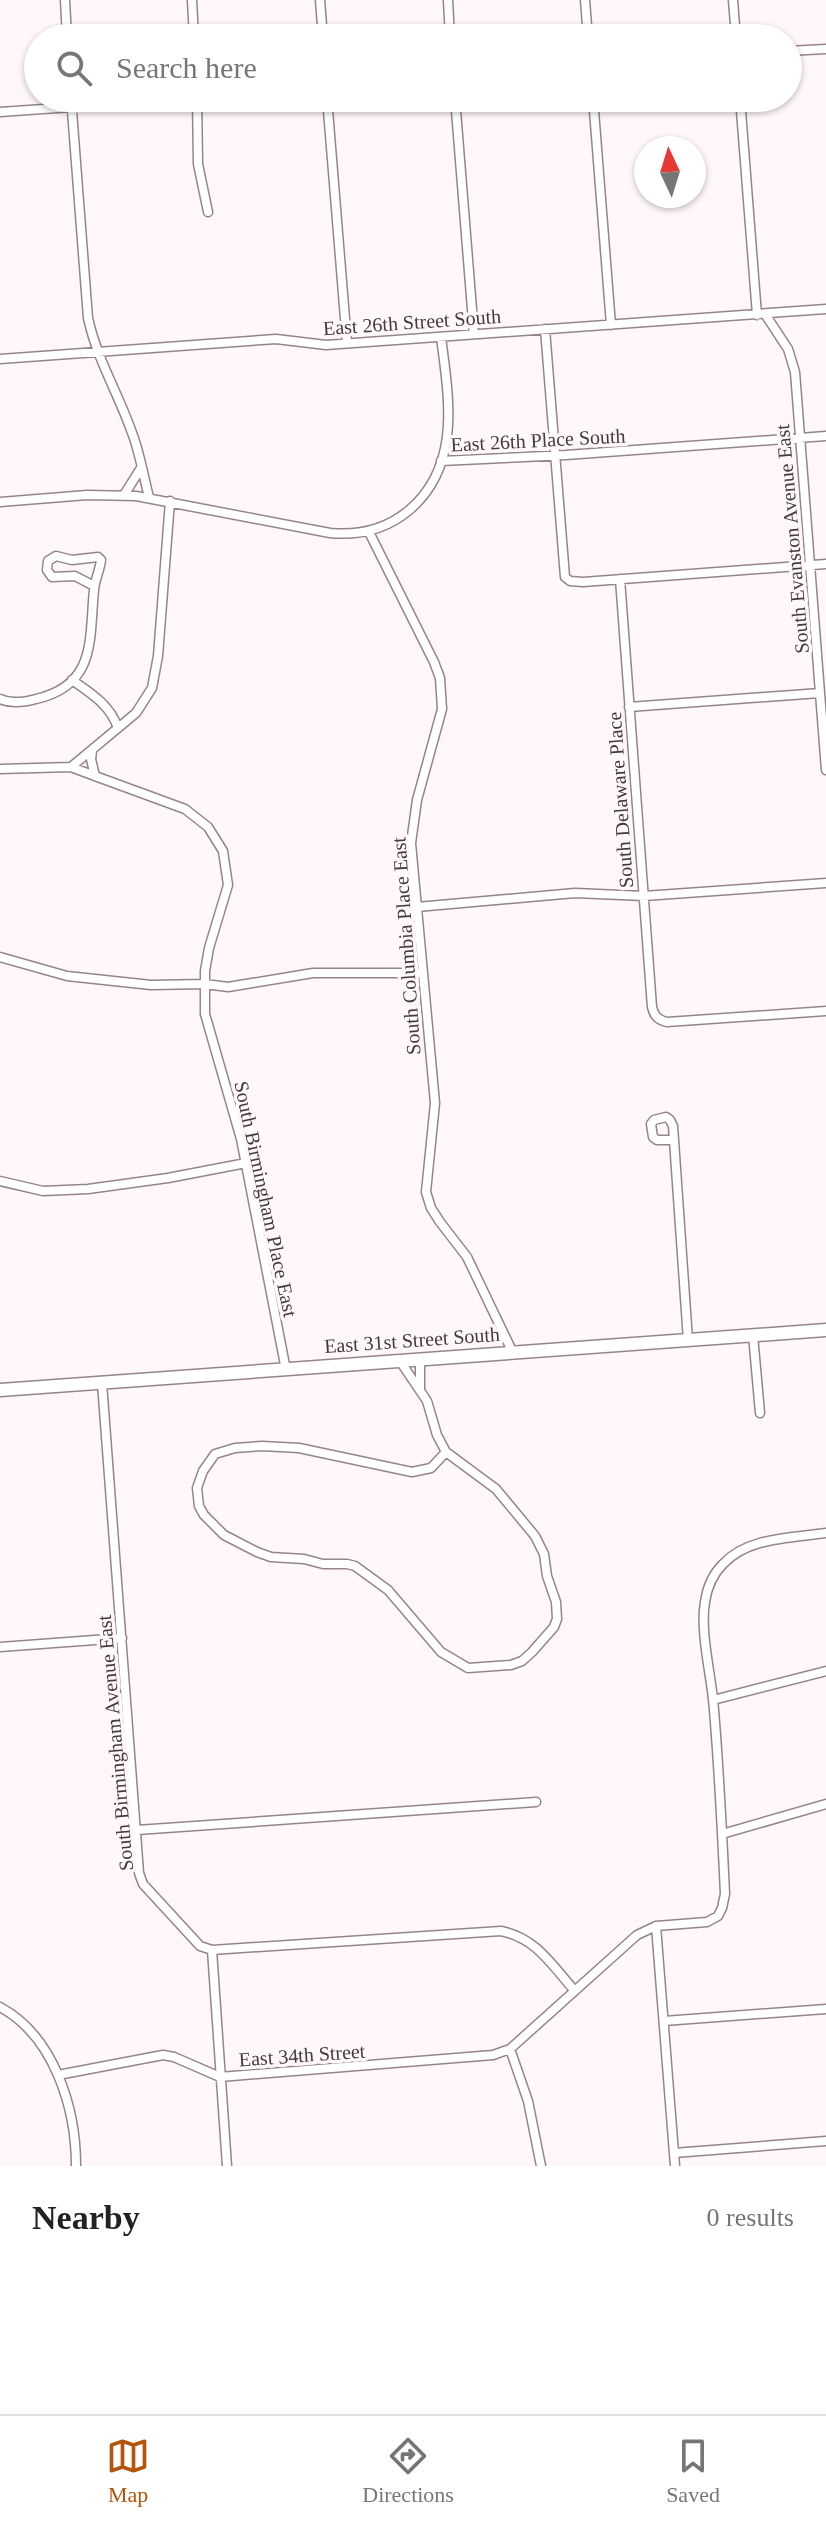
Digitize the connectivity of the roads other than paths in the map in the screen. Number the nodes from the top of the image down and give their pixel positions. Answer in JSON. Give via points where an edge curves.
{"nodes":[{"id":1,"x":65,"y":0,"type":"edge"},
{"id":2,"x":192,"y":0,"type":"edge"},
{"id":3,"x":320,"y":0,"type":"edge"},
{"id":4,"x":448,"y":0,"type":"edge"},
{"id":5,"x":585,"y":0,"type":"edge"},
{"id":6,"x":733,"y":0,"type":"edge"},
{"id":7,"x":66,"y":24,"type":"edge"},
{"id":8,"x":193,"y":24,"type":"edge"},
{"id":9,"x":322,"y":24,"type":"edge"},
{"id":10,"x":449,"y":24,"type":"edge"},
{"id":11,"x":587,"y":24,"type":"edge"},
{"id":12,"x":735,"y":24,"type":"edge"},
{"id":13,"x":826,"y":49,"type":"edge"},
{"id":14,"x":802,"y":50,"type":"edge"},
{"id":15,"x":24,"y":109,"type":"edge"},
{"id":16,"x":0,"y":112,"type":"edge"},
{"id":17,"x":73,"y":112,"type":"edge"},
{"id":18,"x":198,"y":112,"type":"edge"},
{"id":19,"x":328,"y":112,"type":"edge"},
{"id":20,"x":456,"y":112,"type":"edge"},
{"id":21,"x":594,"y":112,"type":"edge"},
{"id":22,"x":741,"y":112,"type":"edge"},
{"id":23,"x":208,"y":212,"type":"dead end"},
{"id":24,"x":826,"y":309,"type":"edge"},
{"id":25,"x":761,"y":314,"type":"junction"},
{"id":26,"x":611,"y":325,"type":"junction"},
{"id":27,"x":545,"y":329,"type":"junction"},
{"id":28,"x":474,"y":334,"type":"junction"},
{"id":29,"x":441,"y":337,"type":"junction"},
{"id":30,"x":347,"y":343,"type":"junction"},
{"id":31,"x":96,"y":352,"type":"junction"},
{"id":32,"x":0,"y":359,"type":"edge"},
{"id":33,"x":826,"y":436,"type":"edge"},
{"id":34,"x":800,"y":438,"type":"junction"},
{"id":35,"x":555,"y":455,"type":"junction"},
{"id":36,"x":441,"y":461,"type":"junction"},
{"id":37,"x":142,"y":467,"type":"junction"},
{"id":38,"x":124,"y":495,"type":"junction"},
{"id":39,"x":149,"y":497,"type":"junction"},
{"id":40,"x":170,"y":501,"type":"junction"},
{"id":41,"x":0,"y":502,"type":"edge"},
{"id":42,"x":369,"y":532,"type":"junction"},
{"id":43,"x":826,"y":564,"type":"edge"},
{"id":44,"x":811,"y":565,"type":"junction"},
{"id":45,"x":620,"y":579,"type":"junction"},
{"id":46,"x":94,"y":586,"type":"junction"},
{"id":47,"x":72,"y":680,"type":"junction"},
{"id":48,"x":820,"y":693,"type":"junction"},
{"id":49,"x":0,"y":699,"type":"edge"},
{"id":50,"x":629,"y":707,"type":"junction"},
{"id":51,"x":118,"y":728,"type":"junction"},
{"id":52,"x":92,"y":751,"type":"junction"},
{"id":53,"x":825,"y":751,"type":"edge"},
{"id":54,"x":71,"y":767,"type":"junction"},
{"id":55,"x":0,"y":769,"type":"edge"},
{"id":56,"x":826,"y":770,"type":"edge"},
{"id":57,"x":95,"y":776,"type":"junction"},
{"id":58,"x":826,"y":883,"type":"edge"},
{"id":59,"x":644,"y":896,"type":"junction"},
{"id":60,"x":417,"y":907,"type":"junction"},
{"id":61,"x":0,"y":957,"type":"edge"},
{"id":62,"x":423,"y":973,"type":"junction"},
{"id":63,"x":205,"y":984,"type":"junction"},
{"id":64,"x":826,"y":1011,"type":"edge"},
{"id":65,"x":674,"y":1140,"type":"dead end"},
{"id":66,"x":246,"y":1163,"type":"junction"},
{"id":67,"x":0,"y":1181,"type":"edge"},
{"id":68,"x":826,"y":1330,"type":"edge"},
{"id":69,"x":753,"y":1335,"type":"junction"},
{"id":70,"x":688,"y":1340,"type":"junction"},
{"id":71,"x":513,"y":1353,"type":"junction"},
{"id":72,"x":420,"y":1359,"type":"junction"},
{"id":73,"x":400,"y":1361,"type":"junction"},
{"id":74,"x":286,"y":1370,"type":"junction"},
{"id":75,"x":102,"y":1383,"type":"junction"},
{"id":76,"x":0,"y":1390,"type":"edge"},
{"id":77,"x":419,"y":1390,"type":"junction"},
{"id":78,"x":760,"y":1413,"type":"dead end"},
{"id":79,"x":446,"y":1452,"type":"junction"},
{"id":80,"x":826,"y":1533,"type":"edge"},
{"id":81,"x":122,"y":1638,"type":"junction"},
{"id":82,"x":0,"y":1647,"type":"edge"},
{"id":83,"x":826,"y":1671,"type":"edge"},
{"id":84,"x":713,"y":1700,"type":"junction"},
{"id":85,"x":536,"y":1802,"type":"dead end"},
{"id":86,"x":826,"y":1804,"type":"edge"},
{"id":87,"x":137,"y":1830,"type":"junction"},
{"id":88,"x":722,"y":1834,"type":"junction"},
{"id":89,"x":656,"y":1926,"type":"junction"},
{"id":90,"x":212,"y":1950,"type":"junction"},
{"id":91,"x":574,"y":1990,"type":"junction"},
{"id":92,"x":0,"y":2007,"type":"edge"},
{"id":93,"x":826,"y":2009,"type":"edge"},
{"id":94,"x":664,"y":2021,"type":"junction"},
{"id":95,"x":510,"y":2049,"type":"junction"},
{"id":96,"x":58,"y":2075,"type":"junction"},
{"id":97,"x":220,"y":2077,"type":"junction"},
{"id":98,"x":826,"y":2141,"type":"edge"},
{"id":99,"x":674,"y":2153,"type":"junction"},
{"id":100,"x":76,"y":2166,"type":"edge"},
{"id":101,"x":227,"y":2166,"type":"edge"},
{"id":102,"x":541,"y":2166,"type":"edge"},
{"id":103,"x":675,"y":2166,"type":"edge"}],
"edges":[{"from":1,"to":7,"type":"street"},
{"from":2,"to":8,"type":"street"},
{"from":3,"to":9,"type":"street"},
{"from":4,"to":10,"type":"street"},
{"from":5,"to":11,"type":"street"},
{"from":6,"to":12,"type":"street"},
{"from":13,"to":14,"type":"street"},
{"from":15,"to":16,"type":"street"},
{"from":17,"to":31,"type":"street","via":[[87,307]]},
{"from":18,"to":23,"type":"street","via":[[199,175]]},
{"from":19,"to":30,"type":"street"},
{"from":20,"to":28,"type":"street"},
{"from":21,"to":26,"type":"street"},
{"from":22,"to":25,"type":"street","name":"South Evanston Avenue East"},
{"from":24,"to":25,"type":"street","name":"East 26th Street South"},
{"from":25,"to":26,"type":"street","name":"East 26th Street South"},
{"from":25,"to":34,"type":"street","name":"South Evanston Avenue East","via":[[781,336],[793,361]]},
{"from":26,"to":27,"type":"street","name":"East 26th Street South"},
{"from":27,"to":28,"type":"street","name":"East 26th Street South"},
{"from":27,"to":35,"type":"street"},
{"from":28,"to":29,"type":"street","name":"East 26th Street South"},
{"from":29,"to":30,"type":"street","name":"East 26th Street South"},
{"from":29,"to":36,"type":"street","via":[[448,412]]},
{"from":30,"to":31,"type":"street","name":"East 26th Street South","via":[[276,339]]},
{"from":31,"to":32,"type":"street","name":"East 26th Street South"},
{"from":31,"to":37,"type":"street"},
{"from":33,"to":34,"type":"street","name":"East 26th Place South"},
{"from":34,"to":35,"type":"street","name":"East 26th Place South"},
{"from":34,"to":44,"type":"street","name":"South Evanston Avenue East"},
{"from":35,"to":36,"type":"street","name":"East 26th Place South"},
{"from":35,"to":45,"type":"street","via":[[564,572],[570,581]]},
{"from":36,"to":42,"type":"street","name":"East 26th Place South","via":[[429,488],[411,509]]},
{"from":37,"to":38,"type":"street"},
{"from":37,"to":39,"type":"street"},
{"from":38,"to":39,"type":"street","name":"East 26th Place South"},
{"from":38,"to":41,"type":"street","name":"East 26th Place South"},
{"from":39,"to":40,"type":"street","name":"East 26th Place South"},
{"from":40,"to":42,"type":"street","name":"East 26th Place South","via":[[330,533]]},
{"from":40,"to":51,"type":"street","via":[[152,688],[143,705]]},
{"from":42,"to":60,"type":"street","name":"South Columbia Place East","via":[[440,678],[442,709],[413,820]]},
{"from":43,"to":44,"type":"street"},
{"from":44,"to":45,"type":"street"},
{"from":44,"to":48,"type":"street","name":"South Evanston Avenue East"},
{"from":45,"to":50,"type":"street","name":"South Delaware Place"},
{"from":46,"to":46,"type":"street","via":[[75,576],[52,577],[48,561],[56,556],[98,557],[102,565]]},
{"from":46,"to":47,"type":"street","via":[[90,650]]},
{"from":47,"to":49,"type":"street","via":[[49,696]]},
{"from":47,"to":51,"type":"street","via":[[106,706]]},
{"from":48,"to":50,"type":"street"},
{"from":48,"to":53,"type":"street","name":"South Evanston Avenue East"},
{"from":50,"to":59,"type":"street","name":"South Delaware Place"},
{"from":51,"to":52,"type":"street"},
{"from":52,"to":54,"type":"street"},
{"from":52,"to":57,"type":"street"},
{"from":53,"to":56,"type":"street","name":"South Evanston Avenue East"},
{"from":54,"to":55,"type":"street"},
{"from":54,"to":57,"type":"street","name":"South Birmingham Place East"},
{"from":57,"to":63,"type":"street","name":"South Birmingham Place East","via":[[185,809],[217,839],[228,885],[209,948]]},
{"from":58,"to":59,"type":"street"},
{"from":59,"to":60,"type":"street","via":[[575,893]]},
{"from":59,"to":64,"type":"street","name":"South Delaware Place","via":[[656,1018],[667,1022]]},
{"from":60,"to":62,"type":"street","name":"South Columbia Place East"},
{"from":61,"to":63,"type":"street","via":[[90,980]]},
{"from":62,"to":63,"type":"street","via":[[334,972],[228,987]]},
{"from":62,"to":71,"type":"street","name":"South Columbia Place East","via":[[435,1103],[426,1192],[431,1208],[467,1257]]},
{"from":63,"to":66,"type":"street","name":"South Birmingham Place East","via":[[205,1014]]},
{"from":65,"to":70,"type":"street"},
{"from":66,"to":67,"type":"street","via":[[88,1189],[43,1191]]},
{"from":66,"to":74,"type":"street","name":"South Birmingham Place East"},
{"from":68,"to":69,"type":"main road","name":"East 31st Street South"},
{"from":69,"to":70,"type":"main road","name":"East 31st Street South"},
{"from":69,"to":78,"type":"street"},
{"from":70,"to":71,"type":"main road","name":"East 31st Street South"},
{"from":71,"to":72,"type":"main road","name":"East 31st Street South"},
{"from":72,"to":73,"type":"main road","name":"East 31st Street South"},
{"from":72,"to":77,"type":"street"},
{"from":73,"to":74,"type":"main road","name":"East 31st Street South"},
{"from":73,"to":77,"type":"street"},
{"from":74,"to":75,"type":"main road","name":"East 31st Street South"},
{"from":75,"to":76,"type":"main road","name":"East 31st Street South"},
{"from":75,"to":81,"type":"street","name":"South Birmingham Avenue East"},
{"from":77,"to":79,"type":"street"},
{"from":79,"to":79,"type":"street","via":[[431,1468],[412,1472],[283,1446],[235,1448],[209,1460],[199,1480],[199,1506],[224,1535],[257,1552],[355,1566],[388,1590],[430,1642],[468,1668],[511,1665],[532,1652],[557,1619],[544,1554],[496,1489]]},
{"from":80,"to":84,"type":"street","via":[[758,1544],[721,1566],[704,1603]]},
{"from":81,"to":82,"type":"street"},
{"from":81,"to":87,"type":"street","name":"South Birmingham Avenue East"},
{"from":83,"to":84,"type":"street"},
{"from":84,"to":88,"type":"street"},
{"from":85,"to":87,"type":"street"},
{"from":86,"to":88,"type":"street"},
{"from":87,"to":90,"type":"street","name":"South Birmingham Avenue East","via":[[143,1884],[200,1946]]},
{"from":88,"to":89,"type":"street","via":[[725,1894],[718,1916],[707,1922]]},
{"from":89,"to":91,"type":"street","name":"East 34th Street","via":[[637,1935]]},
{"from":89,"to":94,"type":"street"},
{"from":90,"to":91,"type":"street","via":[[501,1931],[535,1946]]},
{"from":90,"to":97,"type":"street"},
{"from":91,"to":95,"type":"street","name":"East 34th Street"},
{"from":92,"to":96,"type":"street","via":[[27,2025]]},
{"from":93,"to":94,"type":"street"},
{"from":94,"to":99,"type":"street"},
{"from":95,"to":97,"type":"street","name":"East 34th Street","via":[[476,2058]]},
{"from":95,"to":102,"type":"street","via":[[528,2101]]},
{"from":96,"to":97,"type":"street","name":"East 34th Street","via":[[163,2055]]},
{"from":96,"to":100,"type":"street"},
{"from":97,"to":101,"type":"street"},
{"from":98,"to":99,"type":"street"},
{"from":99,"to":103,"type":"street"}]}
